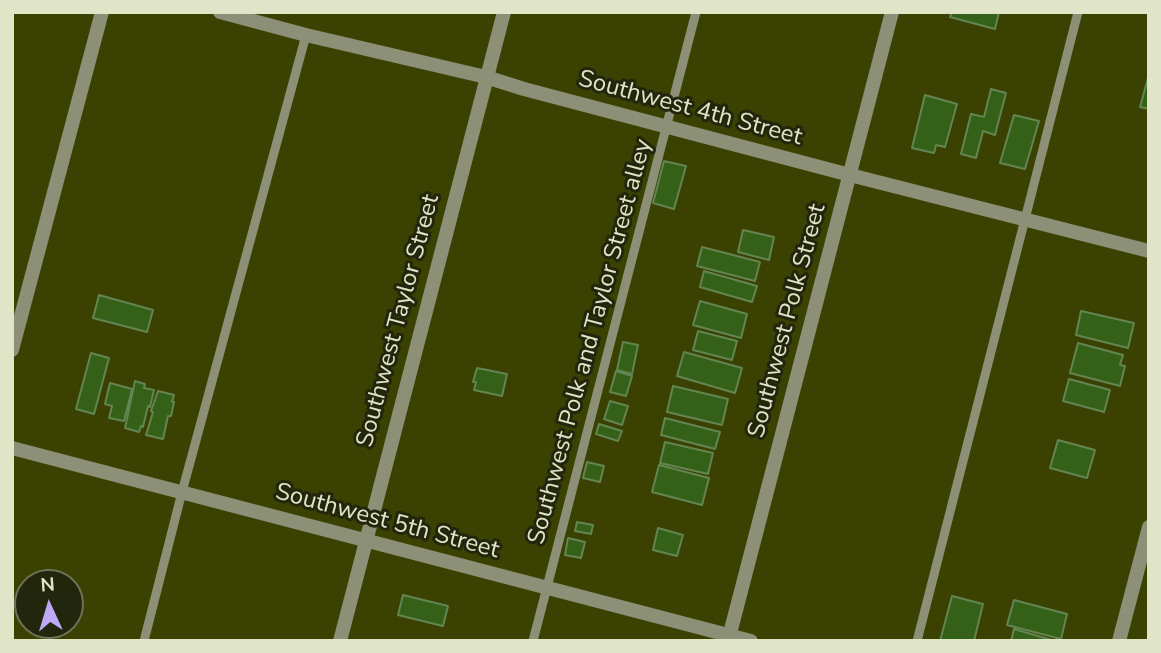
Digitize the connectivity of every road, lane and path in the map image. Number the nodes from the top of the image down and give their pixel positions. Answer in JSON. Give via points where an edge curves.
{"nodes":[{"id":1,"x":102,"y":12,"type":"edge"},
{"id":2,"x":220,"y":12,"type":"edge"},
{"id":3,"x":504,"y":12,"type":"edge"},
{"id":4,"x":696,"y":12,"type":"edge"},
{"id":5,"x":892,"y":12,"type":"edge"},
{"id":6,"x":1078,"y":12,"type":"edge"},
{"id":7,"x":306,"y":35,"type":"junction"},
{"id":8,"x":486,"y":77,"type":"junction"},
{"id":9,"x":667,"y":127,"type":"junction"},
{"id":10,"x":850,"y":176,"type":"junction"},
{"id":11,"x":1025,"y":219,"type":"junction"},
{"id":12,"x":1149,"y":251,"type":"edge"},
{"id":13,"x":12,"y":351,"type":"edge"},
{"id":14,"x":12,"y":448,"type":"edge"},
{"id":15,"x":182,"y":492,"type":"junction"},
{"id":16,"x":1149,"y":527,"type":"edge"},
{"id":17,"x":366,"y":540,"type":"junction"},
{"id":18,"x":547,"y":587,"type":"junction"},
{"id":19,"x":729,"y":638,"type":"edge"},
{"id":20,"x":144,"y":641,"type":"edge"},
{"id":21,"x":340,"y":641,"type":"edge"},
{"id":22,"x":533,"y":641,"type":"edge"},
{"id":23,"x":751,"y":641,"type":"edge"},
{"id":24,"x":917,"y":641,"type":"edge"},
{"id":25,"x":1119,"y":641,"type":"edge"}],
"edges":[{"from":1,"to":13,"type":"street"},
{"from":2,"to":7,"type":"street","name":"Southwest 4th Street"},
{"from":3,"to":8,"type":"street","name":"Southwest Taylor Street"},
{"from":4,"to":9,"type":"lane","name":"Southwest Polk and Taylor Street alley"},
{"from":5,"to":10,"type":"street","name":"Southwest Polk Street"},
{"from":6,"to":11,"type":"lane"},
{"from":7,"to":8,"type":"street","name":"Southwest 4th Street"},
{"from":7,"to":15,"type":"lane"},
{"from":8,"to":9,"type":"street","name":"Southwest 4th Street"},
{"from":8,"to":17,"type":"street","name":"Southwest Taylor Street"},
{"from":9,"to":10,"type":"street","name":"Southwest 4th Street"},
{"from":9,"to":18,"type":"lane","name":"Southwest Polk and Taylor Street alley"},
{"from":10,"to":11,"type":"street","name":"Southwest 4th Street"},
{"from":10,"to":19,"type":"street","name":"Southwest Polk Street"},
{"from":11,"to":12,"type":"street","name":"Southwest 4th Street"},
{"from":11,"to":24,"type":"lane"},
{"from":14,"to":15,"type":"street","name":"Southwest 5th Street"},
{"from":15,"to":17,"type":"street","name":"Southwest 5th Street"},
{"from":15,"to":20,"type":"lane"},
{"from":16,"to":25,"type":"street"},
{"from":17,"to":18,"type":"street","name":"Southwest 5th Street"},
{"from":17,"to":21,"type":"street","name":"Southwest Taylor Street"},
{"from":18,"to":19,"type":"street","name":"Southwest 5th Street"},
{"from":18,"to":22,"type":"lane","name":"Southwest Polk and Taylor Street alley"},
{"from":19,"to":23,"type":"street","name":"Southwest 5th Street"}]}
